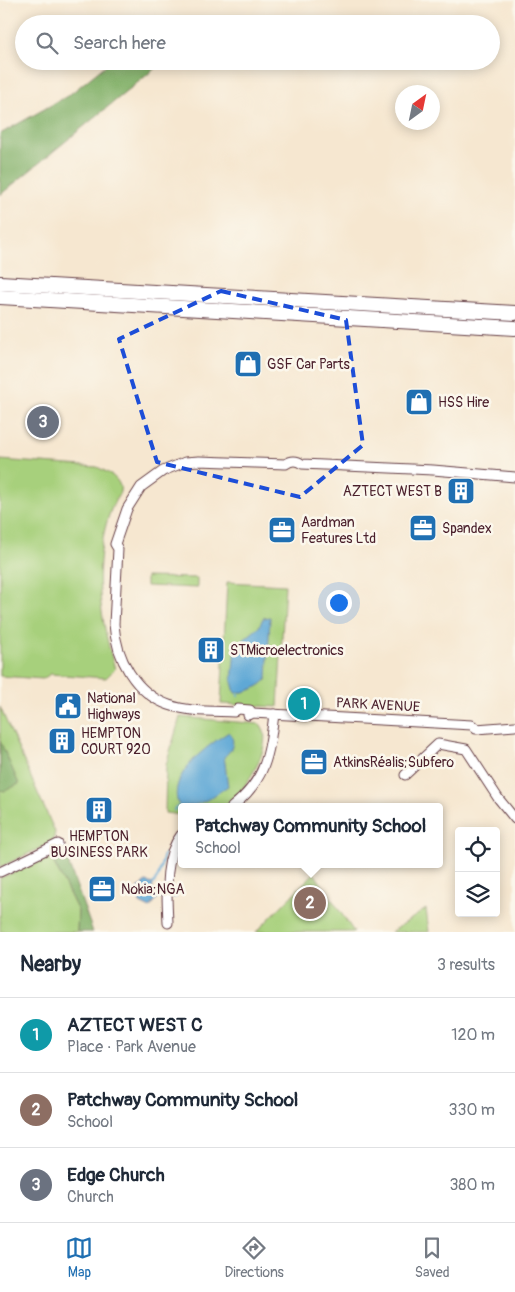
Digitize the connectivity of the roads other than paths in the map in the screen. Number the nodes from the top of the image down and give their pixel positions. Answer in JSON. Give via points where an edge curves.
{"nodes":[{"id":1,"x":0,"y":283,"type":"edge"},
{"id":2,"x":0,"y":297,"type":"edge"},
{"id":3,"x":515,"y":313,"type":"edge"},
{"id":4,"x":515,"y":328,"type":"edge"},
{"id":5,"x":512,"y":475,"type":"edge"},
{"id":6,"x":274,"y":714,"type":"junction"},
{"id":7,"x":515,"y":726,"type":"edge"},
{"id":8,"x":405,"y":775,"type":"dead end"},
{"id":9,"x":236,"y":803,"type":"edge"},
{"id":10,"x":515,"y":819,"type":"edge"},
{"id":11,"x":178,"y":841,"type":"edge"},
{"id":12,"x":58,"y":844,"type":"dead end"},
{"id":13,"x":0,"y":872,"type":"edge"},
{"id":14,"x":168,"y":923,"type":"dead end"}],
"edges":[{"from":1,"to":3,"type":"highway"},
{"from":2,"to":4,"type":"highway"},
{"from":5,"to":6,"type":"street","name":"PARK AVENUE","via":[[302,464],[294,468],[286,464],[199,461],[185,462],[163,471],[142,487],[127,509],[115,544],[118,549],[115,636],[122,660],[143,688],[169,705],[196,710],[234,712],[238,709]]},
{"from":6,"to":7,"type":"street","name":"PARK AVENUE"},
{"from":6,"to":9,"type":"street","via":[[270,750],[263,772],[256,784]]},
{"from":8,"to":10,"type":"street","via":[[437,743],[466,749]]},
{"from":11,"to":14,"type":"street","via":[[172,854]]},
{"from":12,"to":13,"type":"street"}]}
